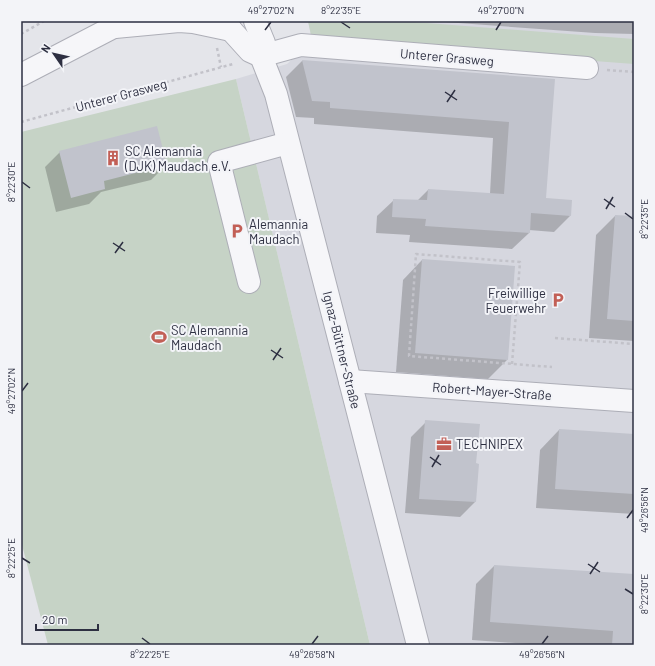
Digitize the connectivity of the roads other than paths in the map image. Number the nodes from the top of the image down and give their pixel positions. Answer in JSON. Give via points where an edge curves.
{"nodes":[{"id":1,"x":255,"y":21,"type":"edge"},
{"id":2,"x":120,"y":24,"type":"edge"},
{"id":3,"x":229,"y":25,"type":"edge"},
{"id":4,"x":261,"y":56,"type":"junction"},
{"id":5,"x":587,"y":68,"type":"road end"},
{"id":6,"x":21,"y":75,"type":"edge"},
{"id":7,"x":288,"y":143,"type":"junction"},
{"id":8,"x":249,"y":282,"type":"dead end"},
{"id":9,"x":350,"y":381,"type":"junction"},
{"id":10,"x":634,"y":401,"type":"edge"},
{"id":11,"x":418,"y":645,"type":"edge"}],
"edges":[{"from":1,"to":4,"type":"street","name":"Ignaz-Büttner-Straße","via":[[264,43]]},
{"from":2,"to":3,"type":"street","via":[[179,21]]},
{"from":2,"to":6,"type":"street"},
{"from":3,"to":4,"type":"street","via":[[250,51]]},
{"from":4,"to":5,"type":"street","name":"Unterer Grasweg","via":[[301,45]]},
{"from":4,"to":7,"type":"street","name":"Ignaz-Büttner-Straße","via":[[276,94]]},
{"from":7,"to":8,"type":"street","via":[[219,162]]},
{"from":7,"to":9,"type":"street","name":"Ignaz-Büttner-Straße"},
{"from":9,"to":10,"type":"street","name":"Robert-Mayer-Straße"},
{"from":9,"to":11,"type":"street","name":"Ignaz-Büttner-Straße"}]}
